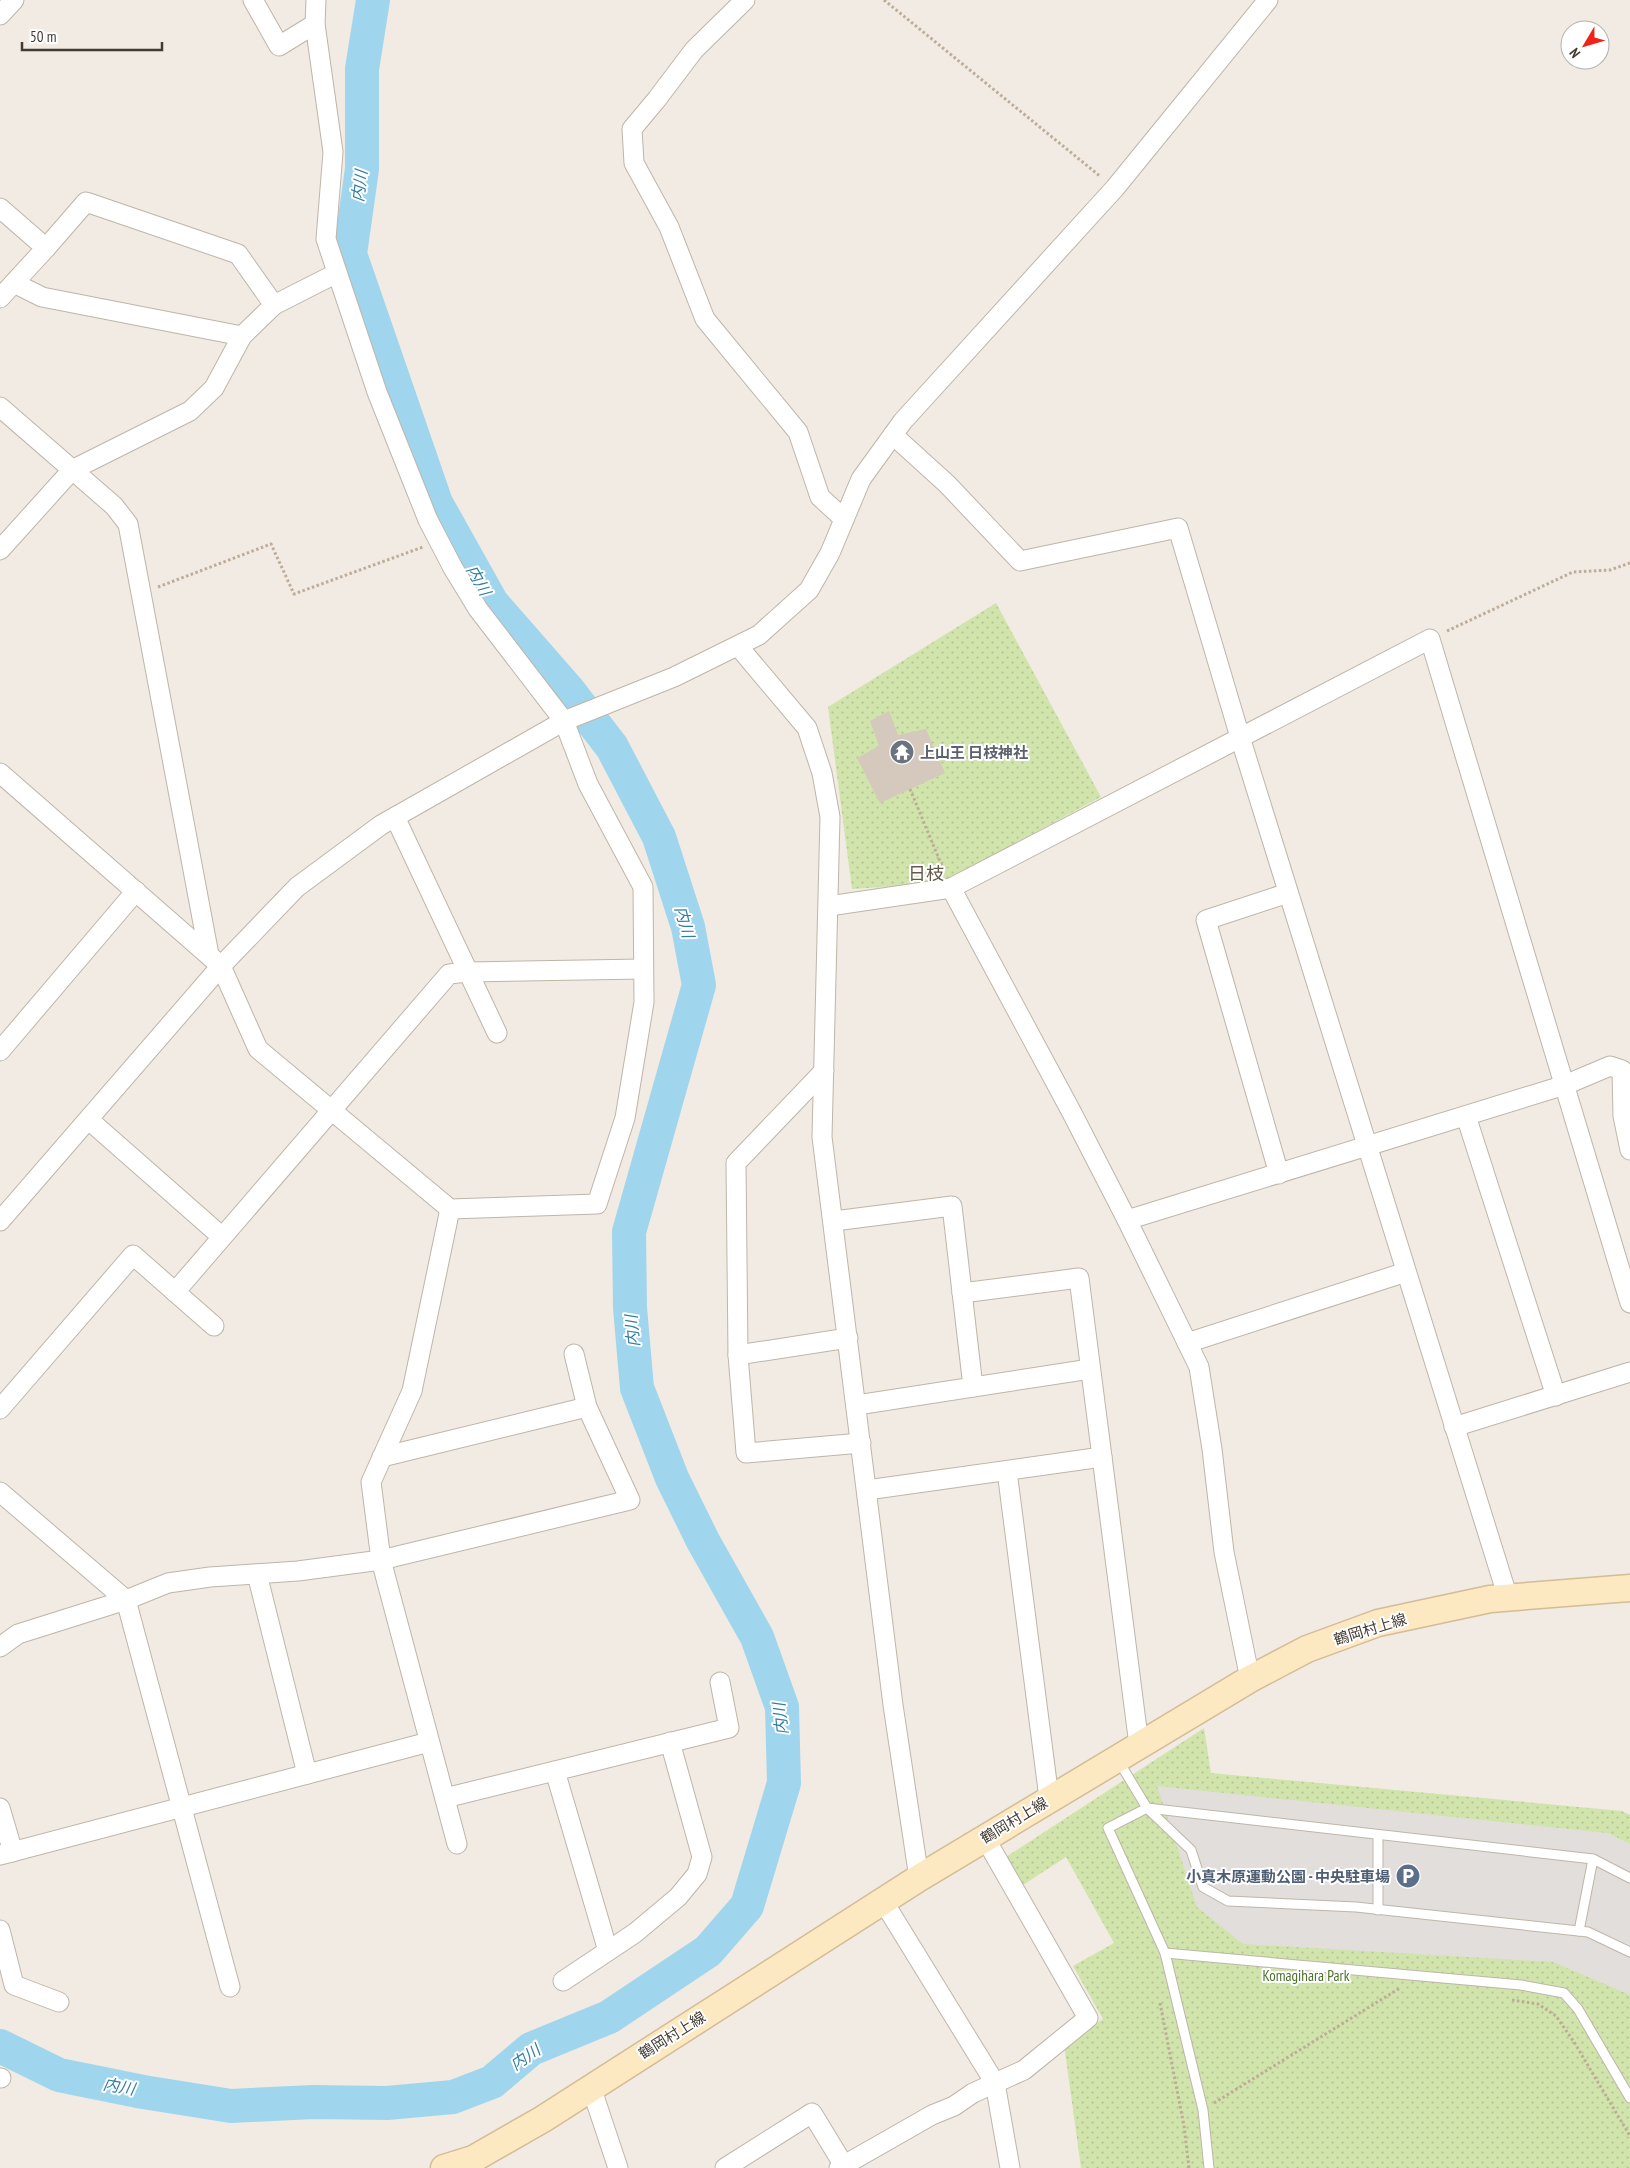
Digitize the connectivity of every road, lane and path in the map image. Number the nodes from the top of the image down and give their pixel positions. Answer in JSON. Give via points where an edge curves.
{"nodes":[{"id":1,"x":14,"y":0,"type":"edge"},
{"id":2,"x":253,"y":0,"type":"edge"},
{"id":3,"x":316,"y":0,"type":"edge"},
{"id":4,"x":745,"y":0,"type":"edge"},
{"id":5,"x":884,"y":0,"type":"edge"},
{"id":6,"x":1268,"y":0,"type":"edge"},
{"id":7,"x":0,"y":15,"type":"edge"},
{"id":8,"x":315,"y":24,"type":"junction"},
{"id":9,"x":1115,"y":188,"type":"junction"},
{"id":10,"x":0,"y":208,"type":"edge"},
{"id":11,"x":46,"y":248,"type":"junction"},
{"id":12,"x":337,"y":273,"type":"junction"},
{"id":13,"x":14,"y":283,"type":"junction"},
{"id":14,"x":0,"y":298,"type":"edge"},
{"id":15,"x":274,"y":305,"type":"junction"},
{"id":16,"x":242,"y":336,"type":"junction"},
{"id":17,"x":0,"y":406,"type":"edge"},
{"id":18,"x":892,"y":435,"type":"junction"},
{"id":19,"x":72,"y":470,"type":"junction"},
{"id":20,"x":844,"y":519,"type":"junction"},
{"id":21,"x":439,"y":542,"type":"junction"},
{"id":22,"x":0,"y":550,"type":"edge"},
{"id":23,"x":1630,"y":562,"type":"edge"},
{"id":24,"x":141,"y":593,"type":"junction"},
{"id":25,"x":1430,"y":639,"type":"junction"},
{"id":26,"x":738,"y":646,"type":"junction"},
{"id":27,"x":564,"y":721,"type":"junction"},
{"id":28,"x":1240,"y":738,"type":"junction"},
{"id":29,"x":0,"y":773,"type":"edge"},
{"id":30,"x":910,"y":789,"type":"dead end"},
{"id":31,"x":395,"y":817,"type":"junction"},
{"id":32,"x":950,"y":888,"type":"junction"},
{"id":33,"x":136,"y":891,"type":"junction"},
{"id":34,"x":1288,"y":893,"type":"junction"},
{"id":35,"x":829,"y":906,"type":"junction"},
{"id":36,"x":215,"y":961,"type":"junction"},
{"id":37,"x":644,"y":969,"type":"junction"},
{"id":38,"x":468,"y":972,"type":"junction"},
{"id":39,"x":497,"y":1033,"type":"dead end"},
{"id":40,"x":0,"y":1051,"type":"edge"},
{"id":41,"x":824,"y":1071,"type":"junction"},
{"id":42,"x":1565,"y":1085,"type":"junction"},
{"id":43,"x":331,"y":1110,"type":"junction"},
{"id":44,"x":1466,"y":1116,"type":"junction"},
{"id":45,"x":89,"y":1120,"type":"junction"},
{"id":46,"x":1366,"y":1146,"type":"junction"},
{"id":47,"x":1630,"y":1150,"type":"edge"},
{"id":48,"x":1279,"y":1174,"type":"junction"},
{"id":49,"x":450,"y":1209,"type":"junction"},
{"id":50,"x":1127,"y":1220,"type":"junction"},
{"id":51,"x":0,"y":1221,"type":"edge"},
{"id":52,"x":834,"y":1221,"type":"junction"},
{"id":53,"x":221,"y":1236,"type":"junction"},
{"id":54,"x":1622,"y":1251,"type":"edge"},
{"id":55,"x":1406,"y":1272,"type":"junction"},
{"id":56,"x":174,"y":1292,"type":"junction"},
{"id":57,"x":962,"y":1293,"type":"junction"},
{"id":58,"x":1630,"y":1303,"type":"edge"},
{"id":59,"x":214,"y":1326,"type":"dead end"},
{"id":60,"x":848,"y":1338,"type":"junction"},
{"id":61,"x":1187,"y":1343,"type":"junction"},
{"id":62,"x":574,"y":1354,"type":"dead end"},
{"id":63,"x":738,"y":1355,"type":"junction"},
{"id":64,"x":1090,"y":1370,"type":"junction"},
{"id":65,"x":1630,"y":1372,"type":"edge"},
{"id":66,"x":973,"y":1388,"type":"junction"},
{"id":67,"x":1556,"y":1396,"type":"junction"},
{"id":68,"x":856,"y":1405,"type":"junction"},
{"id":69,"x":588,"y":1407,"type":"junction"},
{"id":70,"x":0,"y":1409,"type":"edge"},
{"id":71,"x":1454,"y":1427,"type":"junction"},
{"id":72,"x":861,"y":1443,"type":"junction"},
{"id":73,"x":382,"y":1457,"type":"junction"},
{"id":74,"x":1102,"y":1457,"type":"junction"},
{"id":75,"x":1007,"y":1471,"type":"junction"},
{"id":76,"x":867,"y":1490,"type":"junction"},
{"id":77,"x":0,"y":1492,"type":"edge"},
{"id":78,"x":382,"y":1560,"type":"junction"},
{"id":79,"x":257,"y":1574,"type":"junction"},
{"id":80,"x":1630,"y":1588,"type":"edge"},
{"id":81,"x":1508,"y":1598,"type":"junction"},
{"id":82,"x":126,"y":1600,"type":"junction"},
{"id":83,"x":0,"y":1647,"type":"edge"},
{"id":84,"x":1250,"y":1679,"type":"junction"},
{"id":85,"x":720,"y":1682,"type":"dead end"},
{"id":86,"x":429,"y":1742,"type":"junction"},
{"id":87,"x":670,"y":1742,"type":"junction"},
{"id":88,"x":1139,"y":1745,"type":"junction"},
{"id":89,"x":1118,"y":1759,"type":"junction"},
{"id":90,"x":555,"y":1771,"type":"junction"},
{"id":91,"x":307,"y":1774,"type":"junction"},
{"id":92,"x":445,"y":1798,"type":"junction"},
{"id":93,"x":1050,"y":1798,"type":"junction"},
{"id":94,"x":182,"y":1807,"type":"junction"},
{"id":95,"x":0,"y":1808,"type":"edge"},
{"id":96,"x":1147,"y":1808,"type":"junction"},
{"id":97,"x":1378,"y":1835,"type":"junction"},
{"id":98,"x":985,"y":1838,"type":"junction"},
{"id":99,"x":458,"y":1844,"type":"dead end"},
{"id":100,"x":7,"y":1853,"type":"edge"},
{"id":101,"x":1593,"y":1859,"type":"junction"},
{"id":102,"x":919,"y":1878,"type":"junction"},
{"id":103,"x":1630,"y":1878,"type":"edge"},
{"id":104,"x":883,"y":1901,"type":"junction"},
{"id":105,"x":1378,"y":1910,"type":"junction"},
{"id":106,"x":0,"y":1930,"type":"edge"},
{"id":107,"x":1579,"y":1931,"type":"junction"},
{"id":108,"x":608,"y":1951,"type":"junction"},
{"id":109,"x":1165,"y":1952,"type":"junction"},
{"id":110,"x":1630,"y":1952,"type":"edge"},
{"id":111,"x":1419,"y":1976,"type":"junction"},
{"id":112,"x":563,"y":1981,"type":"dead end"},
{"id":113,"x":230,"y":1987,"type":"dead end"},
{"id":114,"x":1400,"y":1988,"type":"junction"},
{"id":115,"x":1409,"y":1988,"type":"dead end"},
{"id":116,"x":1511,"y":2000,"type":"dead end"},
{"id":117,"x":59,"y":2002,"type":"dead end"},
{"id":118,"x":1160,"y":2003,"type":"dead end"},
{"id":119,"x":995,"y":2084,"type":"junction"},
{"id":120,"x":591,"y":2087,"type":"junction"},
{"id":121,"x":1630,"y":2098,"type":"edge"},
{"id":122,"x":1203,"y":2110,"type":"junction"},
{"id":123,"x":1630,"y":2136,"type":"edge"},
{"id":124,"x":841,"y":2166,"type":"edge"},
{"id":125,"x":444,"y":2168,"type":"edge"},
{"id":126,"x":618,"y":2168,"type":"edge"},
{"id":127,"x":725,"y":2168,"type":"edge"},
{"id":128,"x":1010,"y":2168,"type":"edge"},
{"id":129,"x":1189,"y":2168,"type":"edge"},
{"id":130,"x":1209,"y":2168,"type":"edge"}],
"edges":[{"from":1,"to":7,"type":"street"},
{"from":2,"to":8,"type":"street","via":[[279,46]]},
{"from":3,"to":8,"type":"street"},
{"from":4,"to":20,"type":"street","via":[[694,50],[632,129],[634,163],[670,227],[705,319],[798,432],[820,497]]},
{"from":5,"to":9,"type":"path"},
{"from":6,"to":9,"type":"street"},
{"from":8,"to":12,"type":"street","via":[[333,152],[326,239]]},
{"from":9,"to":18,"type":"street"},
{"from":10,"to":11,"type":"street"},
{"from":11,"to":13,"type":"street"},
{"from":11,"to":15,"type":"street","via":[[86,202],[238,254]]},
{"from":12,"to":15,"type":"street"},
{"from":12,"to":21,"type":"street","via":[[377,392]]},
{"from":13,"to":14,"type":"street"},
{"from":13,"to":16,"type":"street","via":[[42,297]]},
{"from":15,"to":16,"type":"street"},
{"from":16,"to":19,"type":"street","via":[[214,388],[190,411]]},
{"from":17,"to":19,"type":"street"},
{"from":18,"to":20,"type":"street","via":[[861,479]]},
{"from":18,"to":28,"type":"street","via":[[947,484],[1020,561],[1178,528]]},
{"from":19,"to":22,"type":"street"},
{"from":19,"to":24,"type":"street","via":[[114,506],[128,524]]},
{"from":20,"to":26,"type":"street","via":[[809,590],[760,635]]},
{"from":21,"to":24,"type":"path","via":[[294,594],[271,544]]},
{"from":21,"to":27,"type":"street","via":[[478,609]]},
{"from":23,"to":25,"type":"path","via":[[1610,570],[1573,572]]},
{"from":24,"to":36,"type":"street"},
{"from":25,"to":28,"type":"street"},
{"from":25,"to":42,"type":"street"},
{"from":26,"to":27,"type":"street","via":[[674,677]]},
{"from":26,"to":35,"type":"street","via":[[807,728],[822,773],[830,817]]},
{"from":27,"to":31,"type":"street"},
{"from":27,"to":37,"type":"street","via":[[588,784],[643,887]]},
{"from":28,"to":32,"type":"street"},
{"from":28,"to":34,"type":"street"},
{"from":29,"to":33,"type":"street"},
{"from":30,"to":32,"type":"path"},
{"from":31,"to":36,"type":"street","via":[[298,887]]},
{"from":31,"to":38,"type":"street"},
{"from":32,"to":35,"type":"street"},
{"from":32,"to":50,"type":"street"},
{"from":33,"to":36,"type":"street"},
{"from":33,"to":40,"type":"street"},
{"from":34,"to":46,"type":"street"},
{"from":34,"to":48,"type":"street","via":[[1206,920]]},
{"from":35,"to":41,"type":"street"},
{"from":36,"to":43,"type":"street","via":[[258,1049]]},
{"from":36,"to":45,"type":"street"},
{"from":37,"to":38,"type":"street"},
{"from":37,"to":49,"type":"street","via":[[644,1002],[626,1118],[597,1204]]},
{"from":38,"to":39,"type":"street"},
{"from":38,"to":43,"type":"street","via":[[449,974]]},
{"from":41,"to":52,"type":"street","via":[[822,1137]]},
{"from":41,"to":63,"type":"street","via":[[736,1163]]},
{"from":42,"to":44,"type":"street"},
{"from":42,"to":47,"type":"street","via":[[1610,1066],[1622,1070],[1623,1116]]},
{"from":42,"to":54,"type":"street"},
{"from":43,"to":49,"type":"street"},
{"from":43,"to":53,"type":"street"},
{"from":44,"to":46,"type":"street"},
{"from":44,"to":67,"type":"street"},
{"from":45,"to":51,"type":"street"},
{"from":45,"to":53,"type":"street"},
{"from":46,"to":48,"type":"street"},
{"from":46,"to":55,"type":"street"},
{"from":48,"to":50,"type":"street"},
{"from":49,"to":73,"type":"street","via":[[412,1391]]},
{"from":50,"to":61,"type":"street"},
{"from":52,"to":57,"type":"street","via":[[952,1206]]},
{"from":52,"to":60,"type":"street"},
{"from":53,"to":56,"type":"street"},
{"from":54,"to":58,"type":"street"},
{"from":55,"to":61,"type":"street"},
{"from":55,"to":71,"type":"street"},
{"from":56,"to":59,"type":"street"},
{"from":56,"to":70,"type":"street","via":[[132,1255]]},
{"from":57,"to":64,"type":"street","via":[[1078,1278]]},
{"from":57,"to":66,"type":"street"},
{"from":60,"to":63,"type":"street"},
{"from":60,"to":68,"type":"street"},
{"from":61,"to":84,"type":"street","via":[[1199,1367],[1224,1552]]},
{"from":62,"to":69,"type":"street"},
{"from":63,"to":72,"type":"street","via":[[746,1453]]},
{"from":64,"to":66,"type":"street"},
{"from":64,"to":74,"type":"street"},
{"from":65,"to":67,"type":"street"},
{"from":66,"to":68,"type":"street"},
{"from":67,"to":71,"type":"street"},
{"from":68,"to":72,"type":"street"},
{"from":69,"to":73,"type":"street"},
{"from":69,"to":78,"type":"street","via":[[630,1500]]},
{"from":71,"to":81,"type":"street"},
{"from":72,"to":76,"type":"street"},
{"from":73,"to":78,"type":"street","via":[[371,1482]]},
{"from":74,"to":75,"type":"street"},
{"from":74,"to":88,"type":"street"},
{"from":75,"to":76,"type":"street"},
{"from":75,"to":93,"type":"street"},
{"from":76,"to":102,"type":"street","via":[[893,1705]]},
{"from":77,"to":82,"type":"street"},
{"from":78,"to":79,"type":"street"},
{"from":78,"to":86,"type":"street"},
{"from":79,"to":82,"type":"street","via":[[168,1583]]},
{"from":79,"to":91,"type":"street"},
{"from":80,"to":81,"type":"main road","name":"鶴岡村上線"},
{"from":81,"to":84,"type":"main road","name":"鶴岡村上線","via":[[1378,1623],[1307,1649]]},
{"from":82,"to":83,"type":"street","via":[[18,1634]]},
{"from":82,"to":94,"type":"street"},
{"from":84,"to":88,"type":"main road","name":"鶴岡村上線"},
{"from":85,"to":87,"type":"street","via":[[729,1728]]},
{"from":86,"to":91,"type":"street"},
{"from":86,"to":92,"type":"street"},
{"from":87,"to":90,"type":"street"},
{"from":87,"to":108,"type":"street","via":[[702,1857],[697,1874],[671,1903]]},
{"from":88,"to":89,"type":"main road","name":"鶴岡村上線"},
{"from":89,"to":93,"type":"main road","name":"鶴岡村上線"},
{"from":89,"to":96,"type":"lane"},
{"from":90,"to":92,"type":"street"},
{"from":90,"to":108,"type":"street"},
{"from":91,"to":94,"type":"street"},
{"from":92,"to":99,"type":"street"},
{"from":93,"to":98,"type":"main road","name":"鶴岡村上線"},
{"from":94,"to":100,"type":"street"},
{"from":94,"to":113,"type":"street"},
{"from":95,"to":100,"type":"street"},
{"from":96,"to":97,"type":"lane"},
{"from":96,"to":105,"type":"lane","via":[[1191,1850],[1202,1888],[1228,1901]]},
{"from":96,"to":109,"type":"lane","via":[[1108,1828]]},
{"from":97,"to":101,"type":"lane"},
{"from":97,"to":105,"type":"lane"},
{"from":98,"to":102,"type":"main road","name":"鶴岡村上線"},
{"from":98,"to":119,"type":"street","via":[[1088,2018],[1024,2070]]},
{"from":101,"to":103,"type":"lane"},
{"from":101,"to":107,"type":"lane"},
{"from":102,"to":104,"type":"main road","name":"鶴岡村上線"},
{"from":104,"to":119,"type":"street"},
{"from":104,"to":120,"type":"main road","name":"鶴岡村上線"},
{"from":105,"to":107,"type":"lane"},
{"from":106,"to":117,"type":"street","via":[[14,1985]]},
{"from":107,"to":110,"type":"lane","via":[[1588,1932]]},
{"from":108,"to":112,"type":"street"},
{"from":109,"to":111,"type":"lane"},
{"from":109,"to":122,"type":"lane"},
{"from":111,"to":114,"type":"path"},
{"from":111,"to":121,"type":"lane","via":[[1522,1985],[1564,1993],[1578,2009]]},
{"from":114,"to":115,"type":"path"},
{"from":114,"to":122,"type":"path"},
{"from":116,"to":123,"type":"path","via":[[1538,2004],[1556,2016]]},
{"from":118,"to":129,"type":"path"},
{"from":119,"to":124,"type":"street"},
{"from":119,"to":128,"type":"street"},
{"from":120,"to":125,"type":"main road","name":"鶴岡村上線","via":[[543,2119],[473,2158]]},
{"from":120,"to":126,"type":"street"},
{"from":122,"to":130,"type":"lane"},
{"from":124,"to":127,"type":"street","via":[[812,2114]]}]}
